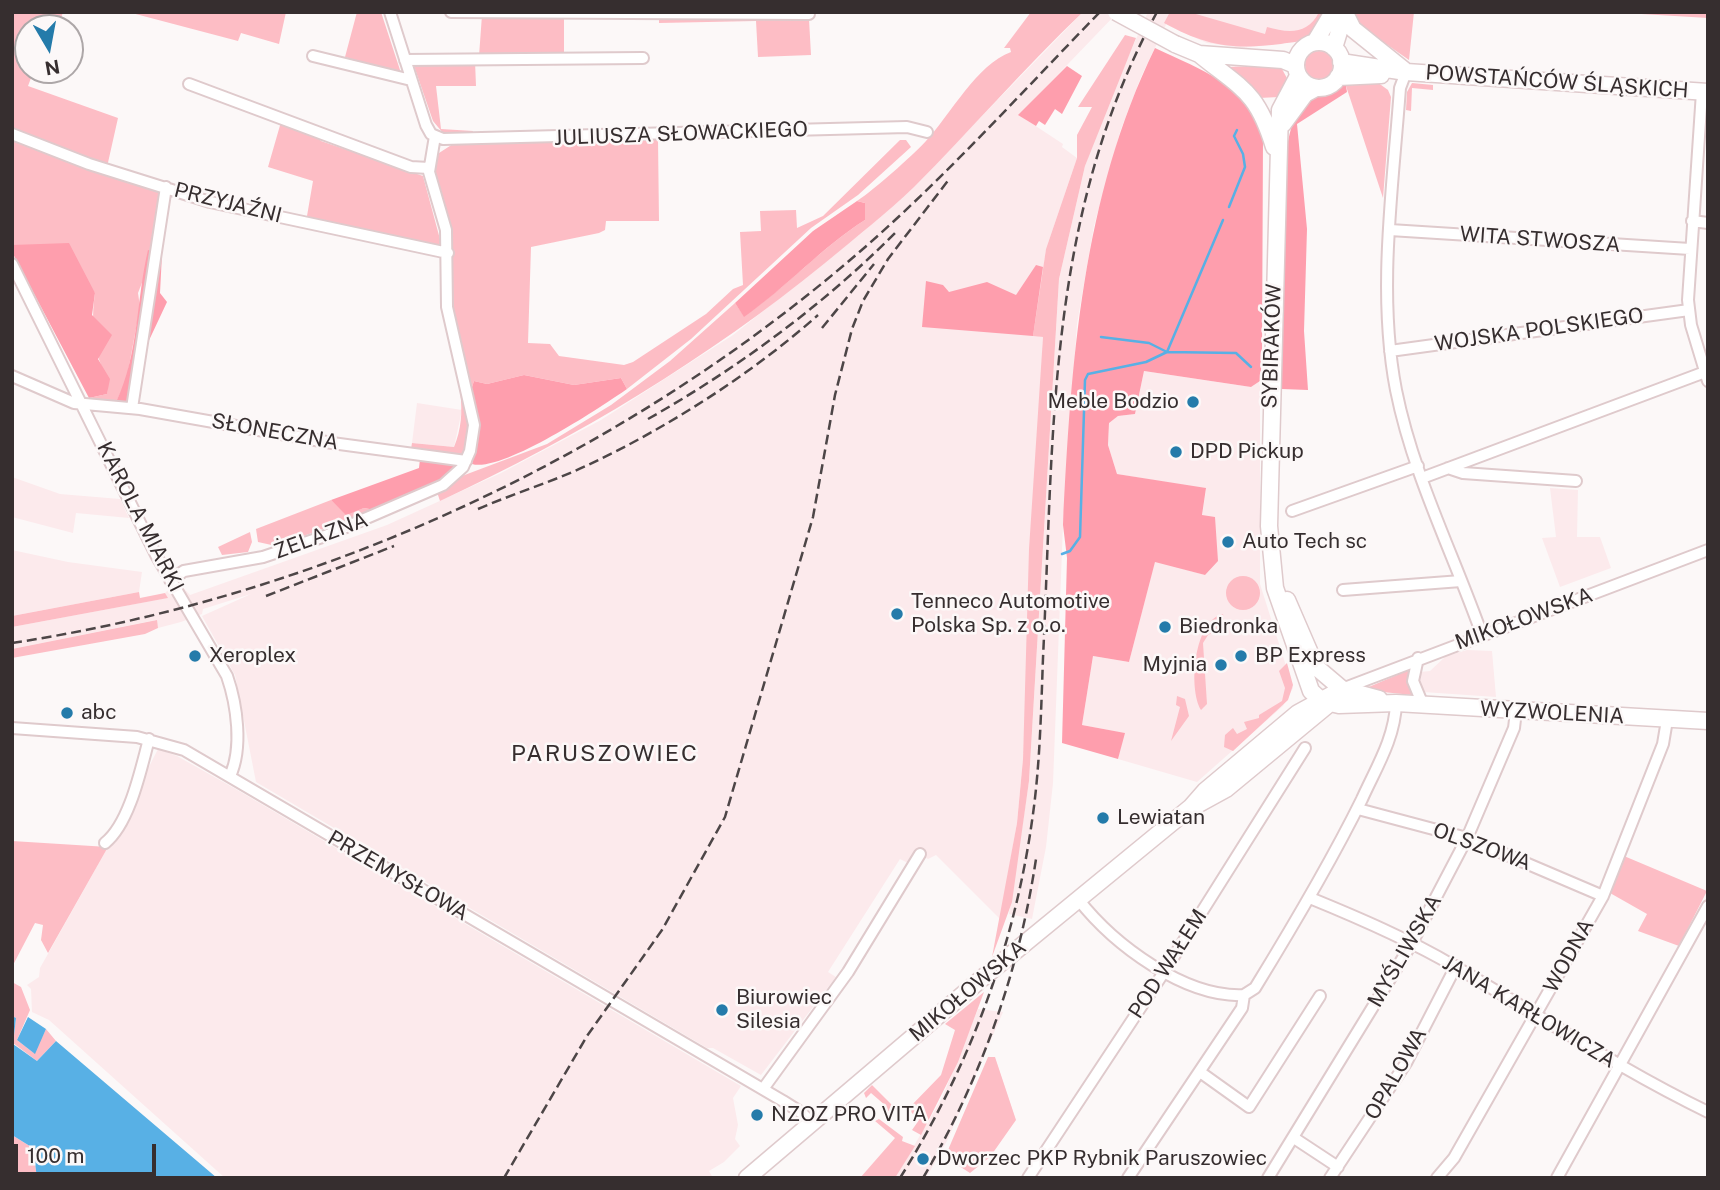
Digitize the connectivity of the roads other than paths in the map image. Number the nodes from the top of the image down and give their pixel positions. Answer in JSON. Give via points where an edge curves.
{"nodes":[{"id":1,"x":390,"y":12,"type":"edge"},
{"id":2,"x":451,"y":12,"type":"edge"},
{"id":3,"x":1116,"y":12,"type":"edge"},
{"id":4,"x":1341,"y":13,"type":"edge"},
{"id":5,"x":809,"y":14,"type":"edge"},
{"id":6,"x":1311,"y":44,"type":"junction"},
{"id":7,"x":1199,"y":54,"type":"junction"},
{"id":8,"x":313,"y":56,"type":"dead end"},
{"id":9,"x":1247,"y":57,"type":"junction"},
{"id":10,"x":643,"y":58,"type":"dead end"},
{"id":11,"x":405,"y":60,"type":"junction"},
{"id":12,"x":1338,"y":63,"type":"junction"},
{"id":13,"x":1297,"y":70,"type":"junction"},
{"id":14,"x":1406,"y":72,"type":"junction"},
{"id":15,"x":411,"y":80,"type":"junction"},
{"id":16,"x":189,"y":84,"type":"dead end"},
{"id":17,"x":1316,"y":88,"type":"junction"},
{"id":18,"x":1705,"y":92,"type":"edge"},
{"id":19,"x":1279,"y":131,"type":"junction"},
{"id":20,"x":927,"y":132,"type":"dead end"},
{"id":21,"x":12,"y":134,"type":"edge"},
{"id":22,"x":435,"y":136,"type":"junction"},
{"id":23,"x":1277,"y":156,"type":"junction"},
{"id":24,"x":429,"y":168,"type":"junction"},
{"id":25,"x":166,"y":187,"type":"junction"},
{"id":26,"x":1692,"y":222,"type":"junction"},
{"id":27,"x":1708,"y":223,"type":"edge"},
{"id":28,"x":1390,"y":230,"type":"junction"},
{"id":29,"x":1690,"y":249,"type":"junction"},
{"id":30,"x":448,"y":253,"type":"junction"},
{"id":31,"x":12,"y":264,"type":"edge"},
{"id":32,"x":1689,"y":310,"type":"junction"},
{"id":33,"x":1390,"y":351,"type":"junction"},
{"id":34,"x":12,"y":376,"type":"edge"},
{"id":35,"x":1706,"y":377,"type":"edge"},
{"id":36,"x":84,"y":404,"type":"junction"},
{"id":37,"x":132,"y":408,"type":"junction"},
{"id":38,"x":464,"y":464,"type":"junction"},
{"id":39,"x":1418,"y":466,"type":"junction"},
{"id":40,"x":1448,"y":468,"type":"junction"},
{"id":41,"x":1422,"y":478,"type":"junction"},
{"id":42,"x":1576,"y":481,"type":"dead end"},
{"id":43,"x":1292,"y":511,"type":"dead end"},
{"id":44,"x":1708,"y":551,"type":"edge"},
{"id":45,"x":1273,"y":562,"type":"junction"},
{"id":46,"x":170,"y":580,"type":"junction"},
{"id":47,"x":1461,"y":581,"type":"junction"},
{"id":48,"x":1343,"y":590,"type":"dead end"},
{"id":49,"x":1482,"y":635,"type":"junction"},
{"id":50,"x":1418,"y":658,"type":"junction"},
{"id":51,"x":1342,"y":688,"type":"junction"},
{"id":52,"x":1325,"y":701,"type":"junction"},
{"id":53,"x":1396,"y":703,"type":"junction"},
{"id":54,"x":1423,"y":705,"type":"junction"},
{"id":55,"x":1516,"y":711,"type":"junction"},
{"id":56,"x":1667,"y":720,"type":"junction"},
{"id":57,"x":1708,"y":722,"type":"edge"},
{"id":58,"x":12,"y":728,"type":"edge"},
{"id":59,"x":149,"y":739,"type":"junction"},
{"id":60,"x":1305,"y":748,"type":"dead end"},
{"id":61,"x":230,"y":776,"type":"junction"},
{"id":62,"x":1358,"y":809,"type":"junction"},
{"id":63,"x":1467,"y":838,"type":"junction"},
{"id":64,"x":105,"y":843,"type":"dead end"},
{"id":65,"x":920,"y":854,"type":"dead end"},
{"id":66,"x":1603,"y":896,"type":"junction"},
{"id":67,"x":1310,"y":898,"type":"junction"},
{"id":68,"x":1078,"y":899,"type":"junction"},
{"id":69,"x":1708,"y":905,"type":"edge"},
{"id":70,"x":1412,"y":943,"type":"junction"},
{"id":71,"x":1456,"y":966,"type":"junction"},
{"id":72,"x":1164,"y":972,"type":"junction"},
{"id":73,"x":1244,"y":995,"type":"junction"},
{"id":74,"x":1320,"y":996,"type":"dead end"},
{"id":75,"x":1535,"y":1016,"type":"junction"},
{"id":76,"x":1619,"y":1066,"type":"junction"},
{"id":77,"x":1200,"y":1072,"type":"junction"},
{"id":78,"x":763,"y":1089,"type":"junction"},
{"id":79,"x":1708,"y":1112,"type":"edge"},
{"id":80,"x":812,"y":1124,"type":"junction"},
{"id":81,"x":1294,"y":1138,"type":"junction"},
{"id":82,"x":1338,"y":1167,"type":"junction"},
{"id":83,"x":1558,"y":1177,"type":"edge"},
{"id":84,"x":747,"y":1178,"type":"edge"},
{"id":85,"x":1028,"y":1178,"type":"edge"},
{"id":86,"x":1128,"y":1178,"type":"edge"},
{"id":87,"x":1268,"y":1178,"type":"edge"},
{"id":88,"x":1330,"y":1178,"type":"edge"},
{"id":89,"x":1437,"y":1178,"type":"edge"}],
"edges":[{"from":1,"to":11,"type":"street"},
{"from":2,"to":5,"type":"street"},
{"from":3,"to":7,"type":"main road","bridge":true},
{"from":4,"to":6,"type":"main road"},
{"from":4,"to":12,"type":"main road"},
{"from":4,"to":14,"type":"main road","via":[[1353,29]]},
{"from":6,"to":9,"type":"main road"},
{"from":6,"to":12,"type":"main road"},
{"from":6,"to":13,"type":"main road","via":[[1298,54]]},
{"from":7,"to":9,"type":"main road"},
{"from":7,"to":23,"type":"main road","via":[[1254,98],[1266,118]]},
{"from":8,"to":15,"type":"street"},
{"from":9,"to":13,"type":"main road","via":[[1286,60]]},
{"from":10,"to":11,"type":"street"},
{"from":11,"to":15,"type":"street"},
{"from":12,"to":14,"type":"main road","name":"POWSTAŃCÓW ŚLĄSKICH"},
{"from":12,"to":17,"type":"main road","via":[[1327,86]]},
{"from":13,"to":17,"type":"main road","via":[[1306,84]]},
{"from":13,"to":19,"type":"main road","name":"SYBIRAKÓW","via":[[1280,110]]},
{"from":14,"to":18,"type":"main road","name":"POWSTAŃCÓW ŚLĄSKICH"},
{"from":14,"to":28,"type":"street","via":[[1400,88]]},
{"from":15,"to":22,"type":"street","via":[[426,125]]},
{"from":16,"to":24,"type":"street","via":[[411,167]]},
{"from":17,"to":19,"type":"main road","via":[[1292,109]]},
{"from":18,"to":26,"type":"street"},
{"from":19,"to":23,"type":"main road","name":"SYBIRAKÓW"},
{"from":20,"to":22,"type":"street","name":"JULIUSZA SŁOWACKIEGO","via":[[907,127],[452,141]]},
{"from":21,"to":25,"type":"street","name":"PRZYJAŹNI"},
{"from":22,"to":24,"type":"street"},
{"from":23,"to":45,"type":"main road","name":"SYBIRAKÓW","via":[[1268,492]]},
{"from":24,"to":30,"type":"street"},
{"from":25,"to":30,"type":"street","name":"PRZYJAŹNI","via":[[219,204]]},
{"from":25,"to":37,"type":"street"},
{"from":26,"to":27,"type":"street"},
{"from":26,"to":29,"type":"street"},
{"from":28,"to":29,"type":"street","name":"WITA STWOSZA"},
{"from":28,"to":33,"type":"street"},
{"from":29,"to":32,"type":"street"},
{"from":30,"to":38,"type":"street","via":[[447,307],[474,425]]},
{"from":31,"to":36,"type":"street","name":"KAROLA MIARKI"},
{"from":32,"to":33,"type":"street","name":"WOJSKA POLSKIEGO"},
{"from":32,"to":35,"type":"street"},
{"from":33,"to":39,"type":"street"},
{"from":34,"to":36,"type":"street","name":"SŁONECZNA"},
{"from":35,"to":40,"type":"street"},
{"from":36,"to":37,"type":"street","name":"SŁONECZNA"},
{"from":36,"to":46,"type":"street","name":"KAROLA MIARKI"},
{"from":37,"to":38,"type":"street","name":"SŁONECZNA"},
{"from":38,"to":46,"type":"street","name":"ŻELAZNA","via":[[443,485],[325,536],[255,559],[184,571]]},
{"from":39,"to":41,"type":"street"},
{"from":39,"to":43,"type":"street"},
{"from":40,"to":41,"type":"street"},
{"from":40,"to":42,"type":"street"},
{"from":41,"to":47,"type":"street"},
{"from":44,"to":49,"type":"street","name":"MIKOŁOWSKA"},
{"from":45,"to":51,"type":"main road","name":"SYBIRAKÓW","via":[[1311,660]]},
{"from":45,"to":52,"type":"main road","name":"SYBIRAKÓW","via":[[1275,589],[1306,682]]},
{"from":46,"to":61,"type":"street","name":"KAROLA MIARKI","via":[[228,680],[237,746]]},
{"from":47,"to":48,"type":"street"},
{"from":47,"to":49,"type":"street"},
{"from":49,"to":50,"type":"street","name":"MIKOŁOWSKA"},
{"from":50,"to":51,"type":"street","name":"MIKOŁOWSKA"},
{"from":50,"to":54,"type":"street","via":[[1413,681]]},
{"from":51,"to":52,"type":"main road","name":"MIKOŁOWSKA"},
{"from":51,"to":53,"type":"main road","name":"WYZWOLENIA"},
{"from":52,"to":53,"type":"main road","name":"WYZWOLENIA"},
{"from":52,"to":68,"type":"main road","name":"MIKOŁOWSKA","via":[[1205,791]]},
{"from":53,"to":54,"type":"main road","name":"WYZWOLENIA"},
{"from":53,"to":62,"type":"street","via":[[1388,742]]},
{"from":54,"to":55,"type":"main road","name":"WYZWOLENIA"},
{"from":55,"to":56,"type":"main road","name":"WYZWOLENIA"},
{"from":55,"to":63,"type":"street","name":"MYŚLIWSKA","via":[[1514,728]]},
{"from":56,"to":57,"type":"main road","name":"WYZWOLENIA"},
{"from":56,"to":66,"type":"street","name":"WODNA","via":[[1663,744]]},
{"from":58,"to":59,"type":"street","name":"PRZEMYSŁOWA"},
{"from":59,"to":61,"type":"street","name":"PRZEMYSŁOWA","via":[[184,751]]},
{"from":59,"to":64,"type":"street","via":[[137,784],[114,836]]},
{"from":60,"to":72,"type":"street","name":"POD WAŁEM"},
{"from":61,"to":78,"type":"street","name":"PRZEMYSŁOWA"},
{"from":62,"to":63,"type":"street","name":"OLSZOWA"},
{"from":62,"to":67,"type":"street"},
{"from":63,"to":66,"type":"street","name":"OLSZOWA"},
{"from":63,"to":70,"type":"street","name":"MYŚLIWSKA"},
{"from":65,"to":78,"type":"street","via":[[848,972]]},
{"from":66,"to":75,"type":"street","name":"WODNA"},
{"from":67,"to":70,"type":"street","name":"JANA KARŁOWICZA"},
{"from":67,"to":73,"type":"street","via":[[1255,988]]},
{"from":68,"to":72,"type":"street","via":[[1102,924]]},
{"from":68,"to":80,"type":"main road","name":"MIKOŁOWSKA"},
{"from":69,"to":76,"type":"street"},
{"from":70,"to":71,"type":"street","name":"JANA KARŁOWICZA"},
{"from":70,"to":81,"type":"street","name":"MYŚLIWSKA"},
{"from":71,"to":75,"type":"street","name":"JANA KARŁOWICZA"},
{"from":71,"to":82,"type":"street","name":"OPALOWA","via":[[1406,1063]]},
{"from":72,"to":73,"type":"street","via":[[1206,992]]},
{"from":72,"to":85,"type":"street","name":"POD WAŁEM"},
{"from":73,"to":77,"type":"street","via":[[1242,1008]]},
{"from":74,"to":77,"type":"street","via":[[1249,1107]]},
{"from":75,"to":76,"type":"street","name":"JANA KARŁOWICZA"},
{"from":75,"to":89,"type":"street","name":"WODNA","via":[[1454,1158]]},
{"from":76,"to":79,"type":"street","name":"JANA KARŁOWICZA"},
{"from":76,"to":83,"type":"street"},
{"from":77,"to":86,"type":"street"},
{"from":78,"to":80,"type":"street","name":"PRZEMYSŁOWA","via":[[803,1113]]},
{"from":80,"to":84,"type":"main road","name":"MIKOŁOWSKA"},
{"from":81,"to":82,"type":"street"},
{"from":81,"to":87,"type":"street","name":"MYŚLIWSKA"},
{"from":82,"to":88,"type":"street","name":"OPALOWA"}]}
